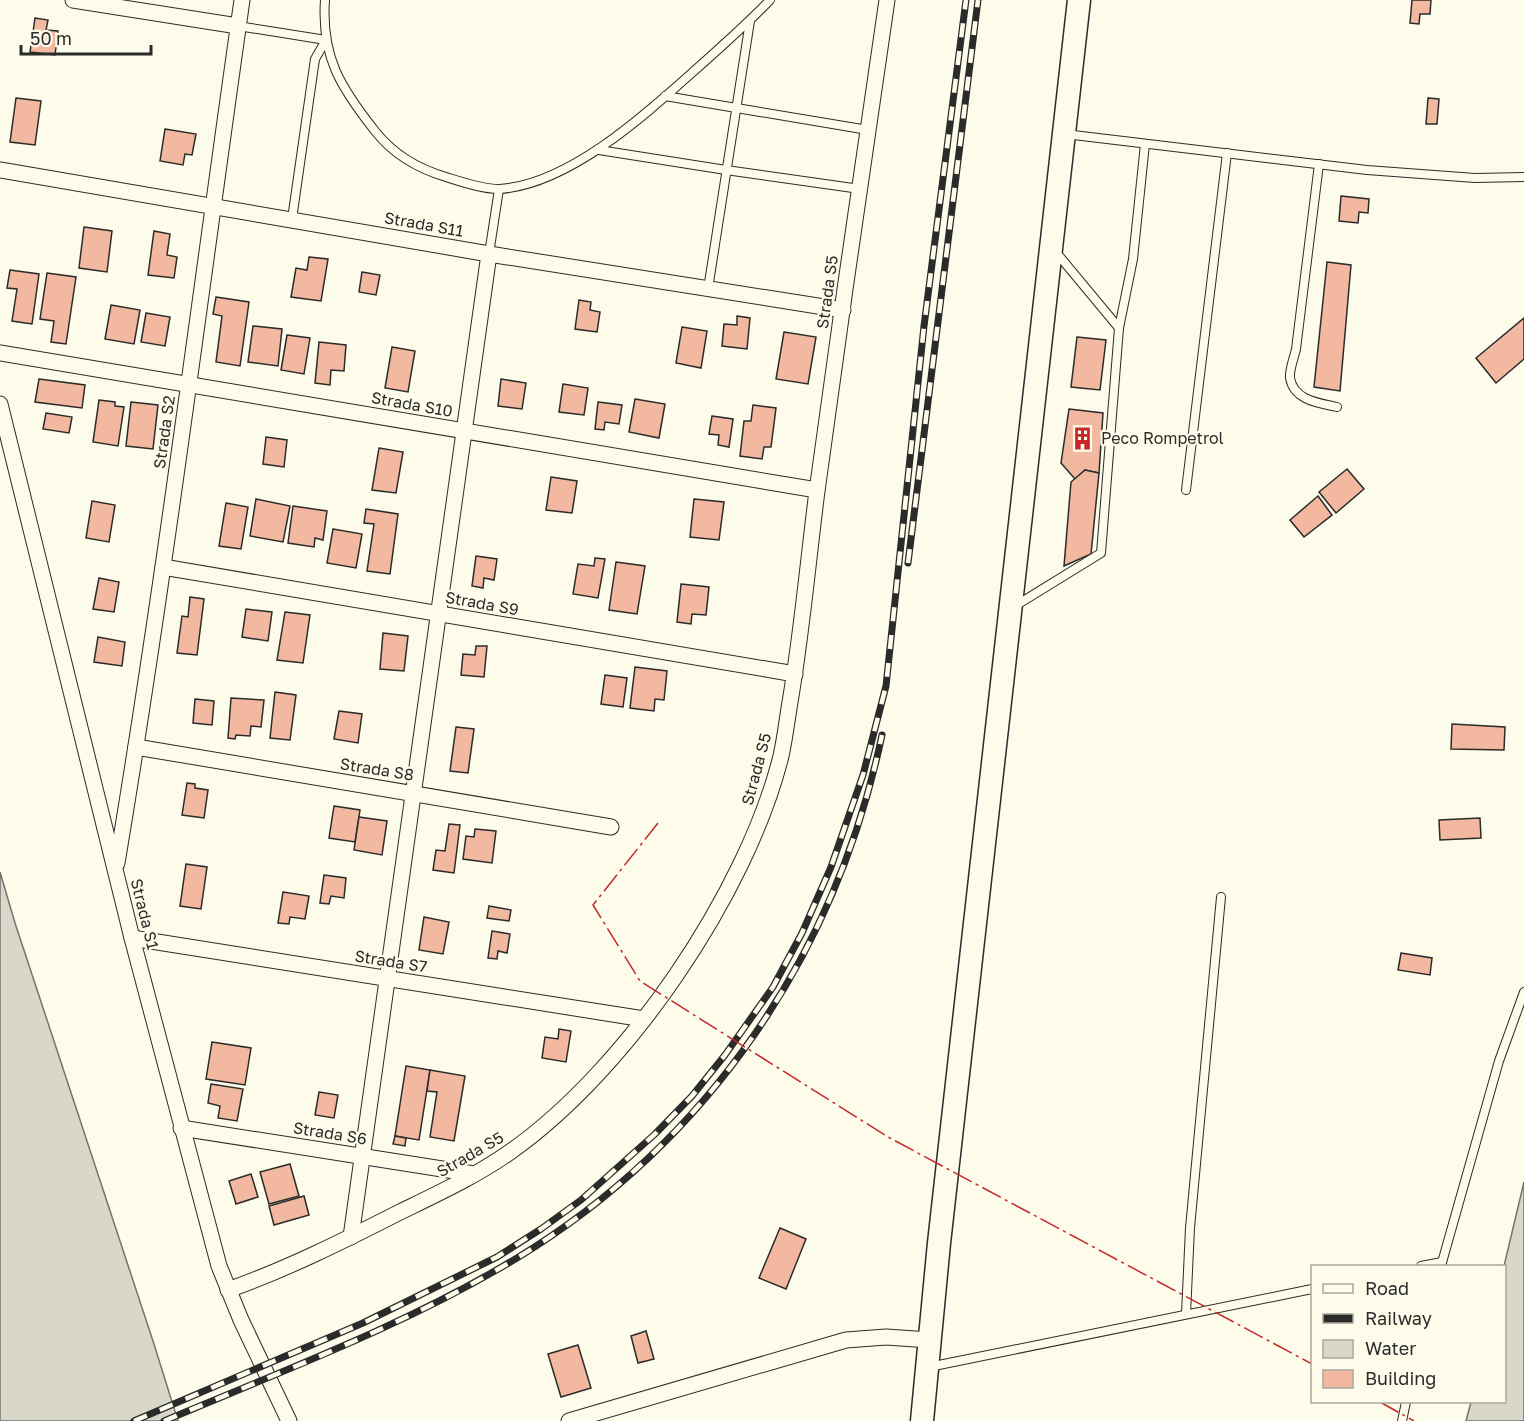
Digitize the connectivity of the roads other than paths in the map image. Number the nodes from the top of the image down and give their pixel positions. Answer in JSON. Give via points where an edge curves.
{"nodes":[{"id":1,"x":73,"y":0,"type":"edge"},
{"id":2,"x":242,"y":0,"type":"edge"},
{"id":3,"x":325,"y":0,"type":"edge"},
{"id":4,"x":770,"y":0,"type":"edge"},
{"id":5,"x":887,"y":0,"type":"edge"},
{"id":6,"x":1078,"y":0,"type":"edge"},
{"id":7,"x":750,"y":21,"type":"junction"},
{"id":8,"x":238,"y":26,"type":"junction"},
{"id":9,"x":326,"y":40,"type":"junction"},
{"id":10,"x":665,"y":96,"type":"junction"},
{"id":11,"x":736,"y":109,"type":"junction"},
{"id":12,"x":868,"y":130,"type":"junction"},
{"id":13,"x":1064,"y":134,"type":"junction"},
{"id":14,"x":1144,"y":144,"type":"junction"},
{"id":15,"x":599,"y":150,"type":"junction"},
{"id":16,"x":1227,"y":153,"type":"junction"},
{"id":17,"x":1319,"y":164,"type":"junction"},
{"id":18,"x":0,"y":170,"type":"edge"},
{"id":19,"x":726,"y":170,"type":"junction"},
{"id":20,"x":1524,"y":177,"type":"edge"},
{"id":21,"x":499,"y":189,"type":"junction"},
{"id":22,"x":860,"y":189,"type":"junction"},
{"id":23,"x":213,"y":206,"type":"junction"},
{"id":24,"x":292,"y":219,"type":"junction"},
{"id":25,"x":1051,"y":246,"type":"junction"},
{"id":26,"x":489,"y":254,"type":"junction"},
{"id":27,"x":708,"y":289,"type":"junction"},
{"id":28,"x":843,"y":310,"type":"junction"},
{"id":29,"x":1119,"y":328,"type":"junction"},
{"id":30,"x":0,"y":353,"type":"edge"},
{"id":31,"x":190,"y":385,"type":"junction"},
{"id":32,"x":0,"y":404,"type":"edge"},
{"id":33,"x":1337,"y":407,"type":"dead end"},
{"id":34,"x":464,"y":431,"type":"junction"},
{"id":35,"x":818,"y":490,"type":"junction"},
{"id":36,"x":1186,"y":490,"type":"dead end"},
{"id":37,"x":163,"y":567,"type":"junction"},
{"id":38,"x":1009,"y":610,"type":"junction"},
{"id":39,"x":439,"y":614,"type":"junction"},
{"id":40,"x":795,"y":674,"type":"junction"},
{"id":41,"x":136,"y":747,"type":"junction"},
{"id":42,"x":413,"y":794,"type":"junction"},
{"id":43,"x":611,"y":827,"type":"dead end"},
{"id":44,"x":116,"y":869,"type":"junction"},
{"id":45,"x":1221,"y":897,"type":"dead end"},
{"id":46,"x":132,"y":938,"type":"junction"},
{"id":47,"x":387,"y":978,"type":"junction"},
{"id":48,"x":1524,"y":992,"type":"edge"},
{"id":49,"x":644,"y":1019,"type":"junction"},
{"id":50,"x":181,"y":1128,"type":"junction"},
{"id":51,"x":362,"y":1156,"type":"junction"},
{"id":52,"x":474,"y":1174,"type":"junction"},
{"id":53,"x":351,"y":1237,"type":"junction"},
{"id":54,"x":1441,"y":1264,"type":"edge"},
{"id":55,"x":1311,"y":1288,"type":"edge"},
{"id":56,"x":228,"y":1290,"type":"junction"},
{"id":57,"x":1186,"y":1314,"type":"junction"},
{"id":58,"x":930,"y":1340,"type":"junction"},
{"id":59,"x":927,"y":1368,"type":"junction"},
{"id":60,"x":1406,"y":1403,"type":"edge"},
{"id":61,"x":289,"y":1421,"type":"edge"},
{"id":62,"x":569,"y":1421,"type":"edge"},
{"id":63,"x":922,"y":1421,"type":"edge"},
{"id":64,"x":1402,"y":1421,"type":"edge"}],
"edges":[{"from":1,"to":8,"type":"street"},
{"from":2,"to":8,"type":"street","name":"Strada S2"},
{"from":3,"to":9,"type":"lane"},
{"from":4,"to":7,"type":"lane"},
{"from":5,"to":12,"type":"street","name":"Strada S5"},
{"from":6,"to":13,"type":"main road"},
{"from":7,"to":10,"type":"lane"},
{"from":7,"to":11,"type":"lane"},
{"from":8,"to":9,"type":"lane"},
{"from":8,"to":23,"type":"street","name":"Strada S2"},
{"from":9,"to":21,"type":"lane","via":[[330,60],[356,107],[401,156],[429,172]]},
{"from":9,"to":24,"type":"lane","via":[[315,59]]},
{"from":10,"to":11,"type":"lane"},
{"from":10,"to":15,"type":"lane"},
{"from":11,"to":12,"type":"lane"},
{"from":11,"to":19,"type":"lane"},
{"from":12,"to":22,"type":"street","name":"Strada S5"},
{"from":13,"to":14,"type":"lane"},
{"from":13,"to":25,"type":"main road"},
{"from":14,"to":16,"type":"lane"},
{"from":14,"to":29,"type":"lane","via":[[1133,259]]},
{"from":15,"to":19,"type":"lane"},
{"from":15,"to":21,"type":"lane","via":[[552,174]]},
{"from":16,"to":17,"type":"lane"},
{"from":16,"to":36,"type":"lane"},
{"from":17,"to":20,"type":"lane","via":[[1475,178]]},
{"from":17,"to":33,"type":"lane","via":[[1290,378],[1297,393],[1313,402]]},
{"from":18,"to":23,"type":"street","name":"Strada S11"},
{"from":19,"to":22,"type":"lane"},
{"from":19,"to":27,"type":"lane"},
{"from":21,"to":26,"type":"lane"},
{"from":22,"to":28,"type":"street","name":"Strada S5"},
{"from":23,"to":24,"type":"street","name":"Strada S11"},
{"from":23,"to":31,"type":"street","name":"Strada S2"},
{"from":24,"to":26,"type":"street","name":"Strada S11"},
{"from":25,"to":29,"type":"lane"},
{"from":25,"to":38,"type":"main road"},
{"from":26,"to":27,"type":"street","name":"Strada S11"},
{"from":26,"to":34,"type":"street"},
{"from":27,"to":28,"type":"street","name":"Strada S11"},
{"from":28,"to":35,"type":"street","name":"Strada S5"},
{"from":29,"to":38,"type":"lane","via":[[1101,553]]},
{"from":30,"to":31,"type":"street","name":"Strada S10"},
{"from":31,"to":34,"type":"street","name":"Strada S10"},
{"from":31,"to":37,"type":"street","name":"Strada S2"},
{"from":32,"to":44,"type":"street","name":"Strada S1"},
{"from":34,"to":35,"type":"street","name":"Strada S10"},
{"from":34,"to":39,"type":"street"},
{"from":35,"to":40,"type":"street","name":"Strada S5"},
{"from":37,"to":39,"type":"street","name":"Strada S9"},
{"from":37,"to":41,"type":"street","name":"Strada S2"},
{"from":38,"to":58,"type":"main road"},
{"from":39,"to":40,"type":"street","name":"Strada S9"},
{"from":39,"to":42,"type":"street"},
{"from":40,"to":49,"type":"street","name":"Strada S5","via":[[781,754],[765,810],[736,873],[692,950]]},
{"from":41,"to":42,"type":"street","name":"Strada S8"},
{"from":41,"to":44,"type":"street","name":"Strada S2"},
{"from":42,"to":43,"type":"street","name":"Strada S8"},
{"from":42,"to":47,"type":"street"},
{"from":44,"to":46,"type":"street","name":"Strada S1"},
{"from":45,"to":57,"type":"lane","via":[[1190,1228]]},
{"from":46,"to":47,"type":"street","name":"Strada S7"},
{"from":46,"to":50,"type":"street","name":"Strada S1"},
{"from":47,"to":49,"type":"street","name":"Strada S7"},
{"from":47,"to":51,"type":"street"},
{"from":48,"to":54,"type":"lane","via":[[1499,1061]]},
{"from":49,"to":52,"type":"street","name":"Strada S5","via":[[549,1122]]},
{"from":50,"to":51,"type":"street","name":"Strada S6"},
{"from":50,"to":56,"type":"street","name":"Strada S1"},
{"from":51,"to":52,"type":"street","name":"Strada S6"},
{"from":51,"to":53,"type":"street"},
{"from":52,"to":53,"type":"street","name":"Strada S5"},
{"from":53,"to":56,"type":"street","name":"Strada S5"},
{"from":55,"to":57,"type":"lane"},
{"from":56,"to":61,"type":"street","name":"Strada S1"},
{"from":57,"to":59,"type":"lane"},
{"from":58,"to":59,"type":"main road"},
{"from":58,"to":62,"type":"street","via":[[846,1340]]},
{"from":59,"to":63,"type":"main road"},
{"from":60,"to":64,"type":"lane"}]}
